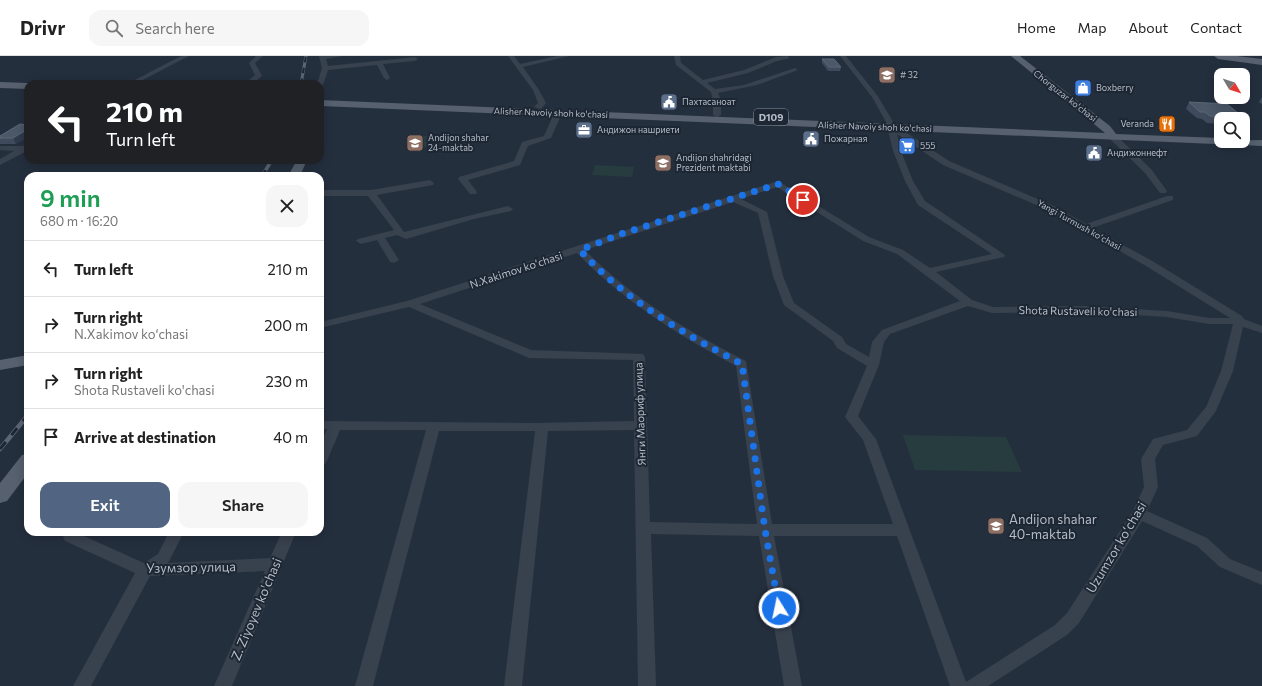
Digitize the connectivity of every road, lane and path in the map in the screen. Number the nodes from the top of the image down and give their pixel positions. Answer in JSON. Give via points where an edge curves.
{"nodes":[{"id":1,"x":186,"y":56,"type":"edge"},
{"id":2,"x":260,"y":56,"type":"edge"},
{"id":3,"x":339,"y":56,"type":"edge"},
{"id":4,"x":512,"y":56,"type":"edge"},
{"id":5,"x":566,"y":56,"type":"edge"},
{"id":6,"x":677,"y":56,"type":"edge"},
{"id":7,"x":843,"y":56,"type":"edge"},
{"id":8,"x":1006,"y":56,"type":"edge"},
{"id":9,"x":1015,"y":56,"type":"edge"},
{"id":10,"x":1218,"y":56,"type":"edge"},
{"id":11,"x":322,"y":57,"type":"edge"},
{"id":12,"x":787,"y":58,"type":"dead end"},
{"id":13,"x":415,"y":59,"type":"dead end"},
{"id":14,"x":380,"y":62,"type":"junction"},
{"id":15,"x":1262,"y":62,"type":"edge"},
{"id":16,"x":519,"y":66,"type":"junction"},
{"id":17,"x":325,"y":68,"type":"junction"},
{"id":18,"x":795,"y":70,"type":"dead end"},
{"id":19,"x":387,"y":78,"type":"dead end"},
{"id":20,"x":138,"y":80,"type":"edge"},
{"id":21,"x":254,"y":80,"type":"edge"},
{"id":22,"x":321,"y":80,"type":"edge"},
{"id":23,"x":701,"y":82,"type":"junction"},
{"id":24,"x":0,"y":85,"type":"edge"},
{"id":25,"x":24,"y":86,"type":"edge"},
{"id":26,"x":0,"y":89,"type":"edge"},
{"id":27,"x":24,"y":90,"type":"edge"},
{"id":28,"x":714,"y":91,"type":"junction"},
{"id":29,"x":324,"y":104,"type":"edge"},
{"id":30,"x":537,"y":110,"type":"junction"},
{"id":31,"x":558,"y":113,"type":"junction"},
{"id":32,"x":717,"y":115,"type":"junction"},
{"id":33,"x":672,"y":116,"type":"junction"},
{"id":34,"x":800,"y":121,"type":"junction"},
{"id":35,"x":891,"y":125,"type":"junction"},
{"id":36,"x":1107,"y":134,"type":"junction"},
{"id":37,"x":1214,"y":137,"type":"edge"},
{"id":38,"x":1250,"y":138,"type":"edge"},
{"id":39,"x":1262,"y":138,"type":"edge"},
{"id":40,"x":896,"y":141,"type":"junction"},
{"id":41,"x":916,"y":142,"type":"junction"},
{"id":42,"x":1262,"y":143,"type":"edge"},
{"id":43,"x":24,"y":147,"type":"edge"},
{"id":44,"x":0,"y":148,"type":"edge"},
{"id":45,"x":24,"y":148,"type":"edge"},
{"id":46,"x":0,"y":163,"type":"edge"},
{"id":47,"x":430,"y":183,"type":"dead end"},
{"id":48,"x":778,"y":184,"type":"joint"},
{"id":49,"x":1163,"y":190,"type":"dead end"},
{"id":50,"x":473,"y":192,"type":"dead end"},
{"id":51,"x":324,"y":193,"type":"edge"},
{"id":52,"x":371,"y":194,"type":"junction"},
{"id":53,"x":1170,"y":198,"type":"dead end"},
{"id":54,"x":734,"y":199,"type":"junction"},
{"id":55,"x":508,"y":209,"type":"dead end"},
{"id":56,"x":1085,"y":227,"type":"junction"},
{"id":57,"x":399,"y":232,"type":"junction"},
{"id":58,"x":379,"y":236,"type":"junction"},
{"id":59,"x":361,"y":241,"type":"dead end"},
{"id":60,"x":580,"y":250,"type":"junction"},
{"id":61,"x":394,"y":260,"type":"dead end"},
{"id":62,"x":928,"y":272,"type":"junction"},
{"id":63,"x":968,"y":302,"type":"junction"},
{"id":64,"x":410,"y":304,"type":"junction"},
{"id":65,"x":1239,"y":321,"type":"junction"},
{"id":66,"x":324,"y":324,"type":"edge"},
{"id":67,"x":1262,"y":330,"type":"edge"},
{"id":68,"x":24,"y":361,"type":"edge"},
{"id":69,"x":0,"y":365,"type":"edge"},
{"id":70,"x":873,"y":365,"type":"junction"},
{"id":71,"x":324,"y":425,"type":"edge"},
{"id":72,"x":335,"y":425,"type":"junction"},
{"id":73,"x":434,"y":425,"type":"junction"},
{"id":74,"x":542,"y":426,"type":"junction"},
{"id":75,"x":642,"y":426,"type":"junction"},
{"id":76,"x":324,"y":451,"type":"edge"},
{"id":77,"x":24,"y":465,"type":"edge"},
{"id":78,"x":0,"y":496,"type":"edge"},
{"id":79,"x":1139,"y":513,"type":"junction"},
{"id":80,"x":642,"y":528,"type":"junction"},
{"id":81,"x":765,"y":530,"type":"junction"},
{"id":82,"x":900,"y":530,"type":"junction"},
{"id":83,"x":70,"y":536,"type":"edge"},
{"id":84,"x":175,"y":536,"type":"edge"},
{"id":85,"x":287,"y":536,"type":"edge"},
{"id":86,"x":276,"y":564,"type":"junction"},
{"id":87,"x":145,"y":570,"type":"junction"},
{"id":88,"x":1262,"y":579,"type":"edge"},
{"id":89,"x":82,"y":686,"type":"edge"},
{"id":90,"x":223,"y":686,"type":"edge"},
{"id":91,"x":364,"y":686,"type":"edge"},
{"id":92,"x":512,"y":686,"type":"edge"},
{"id":93,"x":647,"y":686,"type":"edge"},
{"id":94,"x":793,"y":686,"type":"edge"},
{"id":95,"x":959,"y":686,"type":"edge"},
{"id":96,"x":973,"y":686,"type":"edge"}],
"edges":[{"from":1,"to":20,"type":"street"},
{"from":2,"to":21,"type":"street","via":[[252,63],[259,76]]},
{"from":3,"to":11,"type":"street"},
{"from":4,"to":16,"type":"street"},
{"from":5,"to":16,"type":"street"},
{"from":6,"to":23,"type":"street","via":[[678,64]]},
{"from":7,"to":35,"type":"street","via":[[875,96]]},
{"from":8,"to":36,"type":"main road","name":"Chorguzar ko'chasi"},
{"from":9,"to":36,"type":"main road","name":"Chorguzar ko'chasi"},
{"from":10,"to":15,"type":"main road"},
{"from":11,"to":17,"type":"street"},
{"from":12,"to":23,"type":"street","via":[[776,59],[746,72]]},
{"from":13,"to":14,"type":"street"},
{"from":14,"to":17,"type":"street"},
{"from":14,"to":19,"type":"street"},
{"from":16,"to":30,"type":"street","via":[[542,103]]},
{"from":17,"to":22,"type":"street"},
{"from":18,"to":28,"type":"street","via":[[749,86]]},
{"from":23,"to":28,"type":"street"},
{"from":24,"to":25,"type":"main road"},
{"from":26,"to":27,"type":"main road"},
{"from":28,"to":32,"type":"street"},
{"from":29,"to":30,"type":"main road","name":"Alisher Navoiy shoh ko'chasi","number":"D109"},
{"from":30,"to":31,"type":"main road","name":"Alisher Navoiy shoh ko'chasi","number":"D109"},
{"from":30,"to":33,"type":"main road","name":"Alisher Navoiy shoh ko'chasi","number":"D109"},
{"from":31,"to":33,"type":"main road","name":"Alisher Navoiy shoh ko'chasi","number":"D109"},
{"from":31,"to":50,"type":"street","via":[[547,138],[525,144],[517,163],[462,178]]},
{"from":32,"to":33,"type":"main road","name":"Alisher Navoiy shoh ko'chasi","number":"D109"},
{"from":32,"to":34,"type":"main road","name":"Alisher Navoiy shoh ko'chasi","number":"D109"},
{"from":33,"to":34,"type":"main road","name":"Alisher Navoiy shoh ko'chasi","number":"D109"},
{"from":34,"to":35,"type":"main road","name":"Alisher Navoiy shoh ko'chasi","number":"D109"},
{"from":35,"to":36,"type":"main road","name":"Alisher Navoiy shoh ko'chasi","number":"D109"},
{"from":35,"to":40,"type":"street"},
{"from":35,"to":41,"type":"street","name":"Yangi Turmush koʻchasi"},
{"from":36,"to":37,"type":"main road","name":"Alisher Navoiy shoh ko'chasi","number":"D109"},
{"from":36,"to":42,"type":"main road","name":"Alisher Navoiy shoh ko'chasi","number":"D109"},
{"from":36,"to":49,"type":"street","via":[[1148,171]]},
{"from":38,"to":39,"type":"main road"},
{"from":40,"to":41,"type":"street"},
{"from":40,"to":62,"type":"street","via":[[909,181],[921,203],[1000,255]]},
{"from":41,"to":56,"type":"street","name":"Yangi Turmush koʻchasi","via":[[946,163],[1040,202]]},
{"from":43,"to":44,"type":"street"},
{"from":45,"to":46,"type":"street"},
{"from":47,"to":52,"type":"street"},
{"from":48,"to":54,"type":"street","name":"N.Xakimov koʻchasi"},
{"from":48,"to":62,"type":"street","name":"Shota Rustaveli ko'chasi","via":[[866,239],[900,252]]},
{"from":51,"to":52,"type":"street"},
{"from":52,"to":57,"type":"street"},
{"from":53,"to":56,"type":"street"},
{"from":54,"to":60,"type":"street","name":"N.Xakimov koʻchasi","via":[[621,234]]},
{"from":54,"to":70,"type":"street","via":[[762,212],[778,276],[789,305],[838,339],[841,346]]},
{"from":55,"to":57,"type":"street","via":[[413,235],[406,236]]},
{"from":56,"to":65,"type":"street","name":"Yangi Turmush koʻchasi","via":[[1180,282]]},
{"from":57,"to":58,"type":"street"},
{"from":58,"to":59,"type":"street"},
{"from":58,"to":61,"type":"street"},
{"from":60,"to":64,"type":"street","name":"N.Xakimov koʻchasi"},
{"from":60,"to":81,"type":"street","via":[[596,267],[690,337],[742,364]]},
{"from":62,"to":63,"type":"street","name":"Shota Rustaveli ko'chasi"},
{"from":63,"to":65,"type":"street","name":"Shota Rustaveli ko'chasi","via":[[992,310],[1085,309],[1167,314],[1209,321]]},
{"from":63,"to":70,"type":"street","via":[[886,332],[878,342]]},
{"from":64,"to":66,"type":"street","name":"N.Xakimov koʻchasi"},
{"from":64,"to":75,"type":"street","name":"Янги Маориф улица","via":[[529,354],[639,357]]},
{"from":65,"to":67,"type":"street","name":"Yangi Turmush koʻchasi"},
{"from":65,"to":79,"type":"street","name":"Uzumzor koʻchasi","via":[[1227,371],[1212,408],[1192,433],[1158,442],[1148,459],[1150,487]]},
{"from":68,"to":69,"type":"main road"},
{"from":70,"to":82,"type":"street","via":[[851,417],[869,439]]},
{"from":71,"to":72,"type":"street"},
{"from":72,"to":73,"type":"street"},
{"from":72,"to":76,"type":"street"},
{"from":73,"to":74,"type":"street"},
{"from":73,"to":91,"type":"street"},
{"from":74,"to":75,"type":"street"},
{"from":74,"to":92,"type":"street"},
{"from":75,"to":80,"type":"street","name":"Янги Маориф улица"},
{"from":77,"to":78,"type":"main road"},
{"from":79,"to":88,"type":"street","via":[[1202,542],[1225,563]]},
{"from":79,"to":96,"type":"street","name":"Uzumzor koʻchasi","via":[[1073,618],[1061,630]]},
{"from":80,"to":81,"type":"street"},
{"from":80,"to":93,"type":"street","name":"Янги Маориф улица"},
{"from":81,"to":82,"type":"street"},
{"from":81,"to":94,"type":"street"},
{"from":82,"to":95,"type":"street"},
{"from":83,"to":87,"type":"street","name":"Узумзор улица"},
{"from":84,"to":87,"type":"street","via":[[163,558]]},
{"from":85,"to":86,"type":"street","name":"Z. Ziyoyev ko'chasi"},
{"from":86,"to":87,"type":"street","name":"Узумзор улица"},
{"from":86,"to":90,"type":"street","name":"Z. Ziyoyev ko'chasi"},
{"from":87,"to":89,"type":"street"}]}
